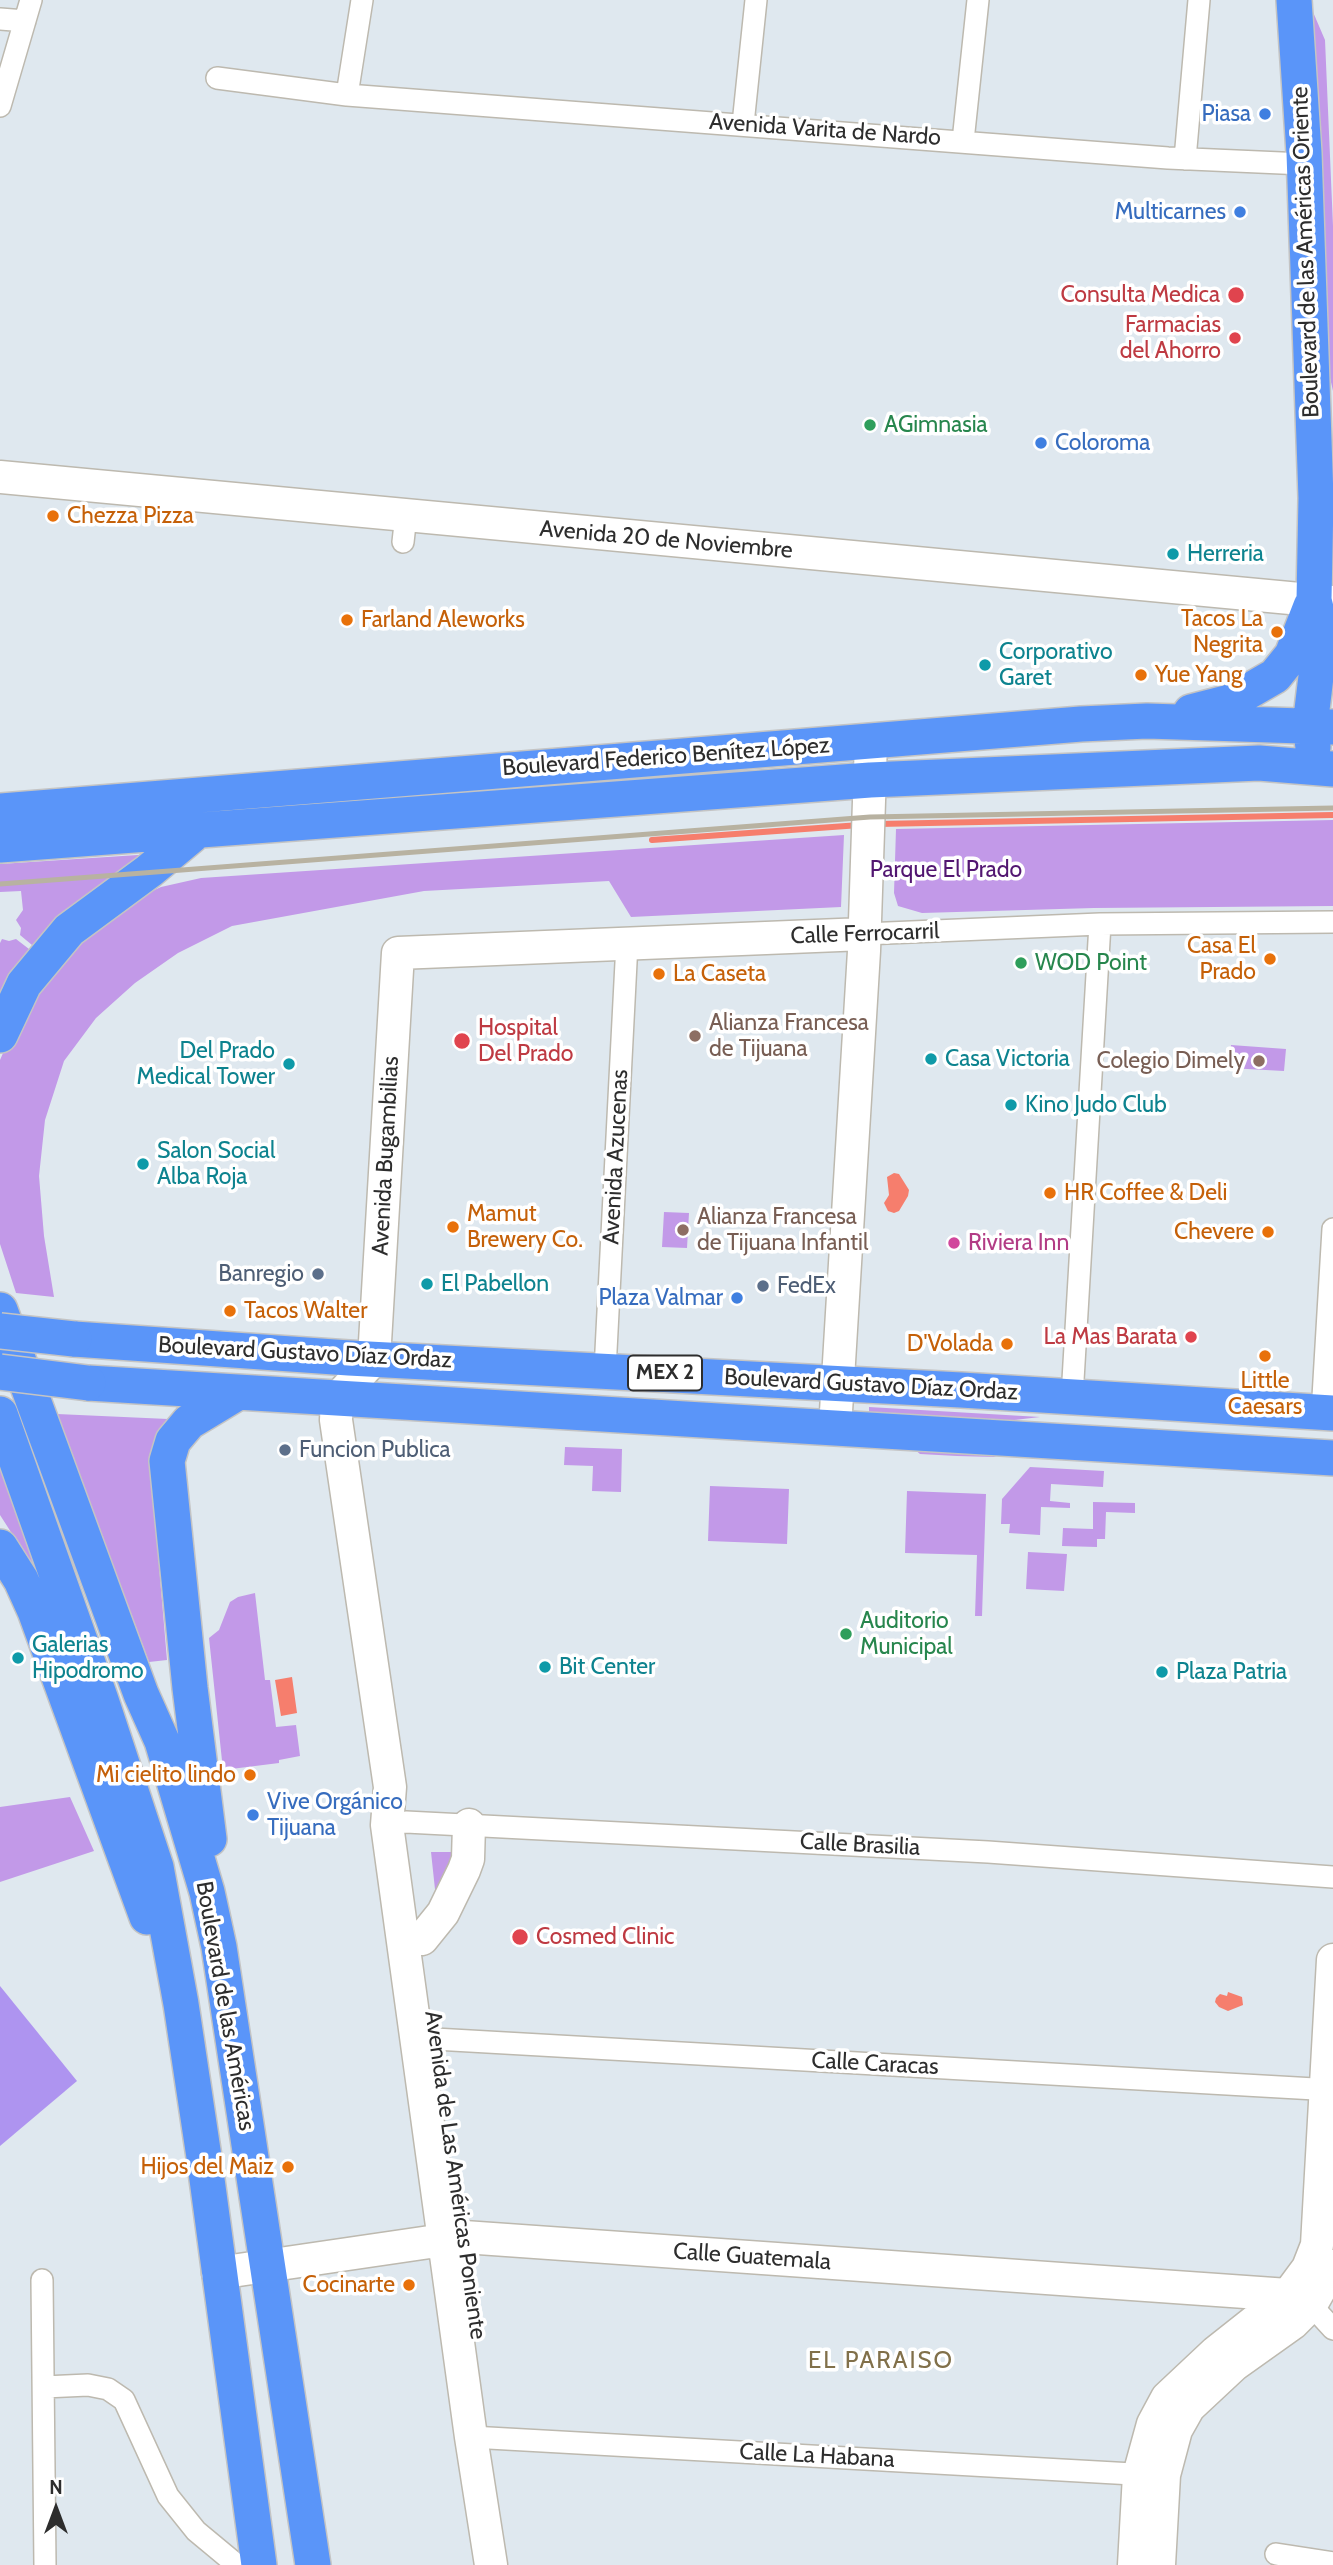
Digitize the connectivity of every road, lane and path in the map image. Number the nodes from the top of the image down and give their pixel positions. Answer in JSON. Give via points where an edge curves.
{"nodes":[{"id":1,"x":31,"y":0,"type":"edge"},
{"id":2,"x":362,"y":0,"type":"edge"},
{"id":3,"x":756,"y":0,"type":"edge"},
{"id":4,"x":978,"y":0,"type":"edge"},
{"id":5,"x":1199,"y":0,"type":"edge"},
{"id":6,"x":1294,"y":0,"type":"edge"},
{"id":7,"x":0,"y":19,"type":"edge"},
{"id":8,"x":25,"y":21,"type":"junction"},
{"id":9,"x":217,"y":78,"type":"dead end"},
{"id":10,"x":347,"y":95,"type":"junction"},
{"id":11,"x":0,"y":106,"type":"edge"},
{"id":12,"x":743,"y":124,"type":"junction"},
{"id":13,"x":964,"y":141,"type":"junction"},
{"id":14,"x":1185,"y":159,"type":"junction"},
{"id":15,"x":1304,"y":164,"type":"junction"},
{"id":16,"x":0,"y":477,"type":"edge"},
{"id":17,"x":1323,"y":601,"type":"edge"},
{"id":18,"x":1147,"y":720,"type":"junction"},
{"id":19,"x":871,"y":741,"type":"junction"},
{"id":20,"x":1326,"y":745,"type":"edge"},
{"id":21,"x":870,"y":780,"type":"junction"},
{"id":22,"x":0,"y":811,"type":"edge"},
{"id":23,"x":197,"y":831,"type":"junction"},
{"id":24,"x":0,"y":845,"type":"edge"},
{"id":25,"x":1333,"y":922,"type":"edge"},
{"id":26,"x":1100,"y":924,"type":"junction"},
{"id":27,"x":864,"y":934,"type":"junction"},
{"id":28,"x":627,"y":943,"type":"junction"},
{"id":29,"x":398,"y":953,"type":"joint"},
{"id":30,"x":0,"y":1035,"type":"edge"},
{"id":31,"x":1333,"y":1229,"type":"edge"},
{"id":32,"x":0,"y":1310,"type":"edge"},
{"id":33,"x":0,"y":1331,"type":"edge"},
{"id":34,"x":374,"y":1359,"type":"junction"},
{"id":35,"x":605,"y":1370,"type":"junction"},
{"id":36,"x":0,"y":1372,"type":"edge"},
{"id":37,"x":838,"y":1383,"type":"junction"},
{"id":38,"x":237,"y":1393,"type":"junction"},
{"id":39,"x":1072,"y":1397,"type":"junction"},
{"id":40,"x":337,"y":1399,"type":"junction"},
{"id":41,"x":0,"y":1414,"type":"edge"},
{"id":42,"x":1333,"y":1414,"type":"edge"},
{"id":43,"x":835,"y":1428,"type":"junction"},
{"id":44,"x":1333,"y":1458,"type":"edge"},
{"id":45,"x":0,"y":1547,"type":"edge"},
{"id":46,"x":188,"y":1671,"type":"junction"},
{"id":47,"x":141,"y":1694,"type":"junction"},
{"id":48,"x":85,"y":1702,"type":"junction"},
{"id":49,"x":397,"y":1824,"type":"junction"},
{"id":50,"x":470,"y":1825,"type":"junction"},
{"id":51,"x":1333,"y":1877,"type":"edge"},
{"id":52,"x":422,"y":1940,"type":"junction"},
{"id":53,"x":219,"y":1947,"type":"junction"},
{"id":54,"x":1333,"y":1960,"type":"edge"},
{"id":55,"x":426,"y":2039,"type":"junction"},
{"id":56,"x":1329,"y":2089,"type":"edge"},
{"id":57,"x":454,"y":2239,"type":"junction"},
{"id":58,"x":267,"y":2266,"type":"junction"},
{"id":59,"x":1333,"y":2266,"type":"edge"},
{"id":60,"x":218,"y":2273,"type":"junction"},
{"id":61,"x":42,"y":2280,"type":"dead end"},
{"id":62,"x":1300,"y":2300,"type":"junction"},
{"id":63,"x":1333,"y":2329,"type":"edge"},
{"id":64,"x":44,"y":2387,"type":"junction"},
{"id":65,"x":482,"y":2437,"type":"junction"},
{"id":66,"x":1152,"y":2475,"type":"junction"},
{"id":67,"x":1276,"y":2554,"type":"dead end"},
{"id":68,"x":1333,"y":2563,"type":"edge"},
{"id":69,"x":45,"y":2565,"type":"edge"},
{"id":70,"x":237,"y":2565,"type":"edge"},
{"id":71,"x":259,"y":2565,"type":"edge"},
{"id":72,"x":313,"y":2565,"type":"edge"},
{"id":73,"x":491,"y":2565,"type":"edge"},
{"id":74,"x":512,"y":2565,"type":"edge"},
{"id":75,"x":1134,"y":2565,"type":"edge"},
{"id":76,"x":1159,"y":2565,"type":"edge"}],
"edges":[{"from":1,"to":8,"type":"street"},
{"from":2,"to":10,"type":"street"},
{"from":3,"to":12,"type":"street"},
{"from":4,"to":13,"type":"street"},
{"from":5,"to":14,"type":"street"},
{"from":6,"to":15,"type":"main road","name":"Boulevard de las Américas Oriente"},
{"from":7,"to":8,"type":"street"},
{"from":8,"to":11,"type":"street"},
{"from":9,"to":10,"type":"street","name":"Avenida Varita de Nardo"},
{"from":10,"to":12,"type":"street","name":"Avenida Varita de Nardo"},
{"from":12,"to":13,"type":"street","name":"Avenida Varita de Nardo"},
{"from":13,"to":14,"type":"street","name":"Avenida Varita de Nardo"},
{"from":14,"to":15,"type":"street","name":"Avenida Varita de Nardo"},
{"from":15,"to":17,"type":"main road","name":"Boulevard de las Américas Oriente"},
{"from":16,"to":17,"type":"street","name":"Avenida 20 de Noviembre","via":[[404,528]]},
{"from":17,"to":18,"type":"main road","via":[[1275,676],[1230,702]]},
{"from":17,"to":20,"type":"main road","name":"Boulevard de las Américas Oriente","via":[[1318,660]]},
{"from":18,"to":19,"type":"main road","name":"Boulevard Federico Benítez López"},
{"from":18,"to":20,"type":"main road","name":"Boulevard Federico Benítez López"},
{"from":19,"to":21,"type":"street"},
{"from":19,"to":22,"type":"main road","name":"Boulevard Federico Benítez López"},
{"from":20,"to":21,"type":"main road","name":"Boulevard Federico Benítez López","via":[[1298,758],[1259,763]]},
{"from":21,"to":23,"type":"main road","name":"Boulevard Federico Benítez López"},
{"from":21,"to":27,"type":"street"},
{"from":23,"to":24,"type":"main road","name":"Boulevard Federico Benítez López"},
{"from":23,"to":30,"type":"main road","via":[[69,930],[24,984]]},
{"from":25,"to":26,"type":"street","name":"Calle Ferrocarril"},
{"from":26,"to":27,"type":"street","name":"Calle Ferrocarril"},
{"from":26,"to":39,"type":"street"},
{"from":27,"to":28,"type":"street","name":"Calle Ferrocarril"},
{"from":27,"to":37,"type":"street"},
{"from":28,"to":29,"type":"street","name":"Calle Ferrocarril"},
{"from":28,"to":35,"type":"street","name":"Avenida Azucenas"},
{"from":29,"to":34,"type":"street","name":"Avenida Bugambilias"},
{"from":31,"to":42,"type":"street","via":[[1323,1397]]},
{"from":32,"to":47,"type":"main road","name":"Boulevard de las Américas"},
{"from":33,"to":34,"type":"main road","name":"Boulevard Gustavo Díaz Ordaz","number":"MEX 2","bridge":true},
{"from":34,"to":35,"type":"main road","name":"Boulevard Gustavo Díaz Ordaz","number":"MEX 2"},
{"from":34,"to":40,"type":"street"},
{"from":35,"to":37,"type":"main road","name":"Boulevard Gustavo Díaz Ordaz","number":"MEX 2"},
{"from":36,"to":38,"type":"main road","name":"Boulevard Gustavo Díaz Ordaz","number":"MEX 2","bridge":true},
{"from":37,"to":39,"type":"main road","name":"Boulevard Gustavo Díaz Ordaz","number":"MEX 2"},
{"from":37,"to":43,"type":"street"},
{"from":38,"to":40,"type":"main road","name":"Boulevard Gustavo Díaz Ordaz","number":"MEX 2"},
{"from":38,"to":46,"type":"main road","via":[[189,1422],[173,1441],[167,1461]]},
{"from":39,"to":42,"type":"main road","name":"Boulevard Gustavo Díaz Ordaz","number":"MEX 2"},
{"from":40,"to":43,"type":"main road","name":"Boulevard Gustavo Díaz Ordaz","number":"MEX 2"},
{"from":40,"to":49,"type":"street","name":"Avenida de Las Américas Poniente","via":[[336,1420]]},
{"from":41,"to":48,"type":"main road","name":"Boulevard de las Américas"},
{"from":43,"to":44,"type":"main road","name":"Boulevard Gustavo Díaz Ordaz","number":"MEX 2"},
{"from":45,"to":48,"type":"main road"},
{"from":46,"to":47,"type":"main road","via":[[173,1685]]},
{"from":46,"to":53,"type":"main road"},
{"from":47,"to":48,"type":"main road"},
{"from":47,"to":53,"type":"main road","name":"Boulevard de las Américas","via":[[162,1741]]},
{"from":48,"to":60,"type":"main road","name":"Boulevard de las Américas","via":[[156,1867],[185,2029]]},
{"from":49,"to":50,"type":"street","name":"Calle Brasilia"},
{"from":49,"to":52,"type":"street","name":"Avenida de Las Américas Poniente"},
{"from":49,"to":55,"type":"street","name":"Avenida de Las Américas Poniente"},
{"from":50,"to":51,"type":"street","name":"Calle Brasilia","via":[[988,1852]]},
{"from":50,"to":52,"type":"street","via":[[464,1870],[443,1913]]},
{"from":52,"to":55,"type":"street","name":"Avenida de Las Américas Poniente"},
{"from":53,"to":58,"type":"main road","name":"Boulevard de las Américas"},
{"from":54,"to":56,"type":"street"},
{"from":55,"to":56,"type":"street","name":"Calle Caracas"},
{"from":55,"to":57,"type":"street","name":"Avenida de Las Américas Poniente"},
{"from":56,"to":62,"type":"street","via":[[1317,2245]]},
{"from":57,"to":58,"type":"street","name":"Calle Guatemala"},
{"from":57,"to":62,"type":"street","name":"Calle Guatemala"},
{"from":57,"to":65,"type":"street","name":"Avenida de Las Américas Poniente"},
{"from":58,"to":60,"type":"street","name":"Calle Guatemala"},
{"from":58,"to":72,"type":"main road","name":"Boulevard de las Américas"},
{"from":59,"to":62,"type":"street"},
{"from":60,"to":71,"type":"main road","name":"Boulevard de las Américas"},
{"from":61,"to":64,"type":"street"},
{"from":62,"to":63,"type":"street"},
{"from":62,"to":66,"type":"street","via":[[1216,2352],[1167,2398],[1153,2424]]},
{"from":64,"to":69,"type":"street"},
{"from":64,"to":70,"type":"street","via":[[89,2385],[108,2389],[124,2400],[168,2496],[196,2531]]},
{"from":65,"to":66,"type":"street","name":"Calle La Habana"},
{"from":65,"to":73,"type":"street","name":"Avenida de Las Américas Poniente"},
{"from":65,"to":74,"type":"street","name":"Avenida de Las Américas Poniente"},
{"from":66,"to":75,"type":"street"},
{"from":66,"to":76,"type":"street"},
{"from":67,"to":68,"type":"street"}]}
